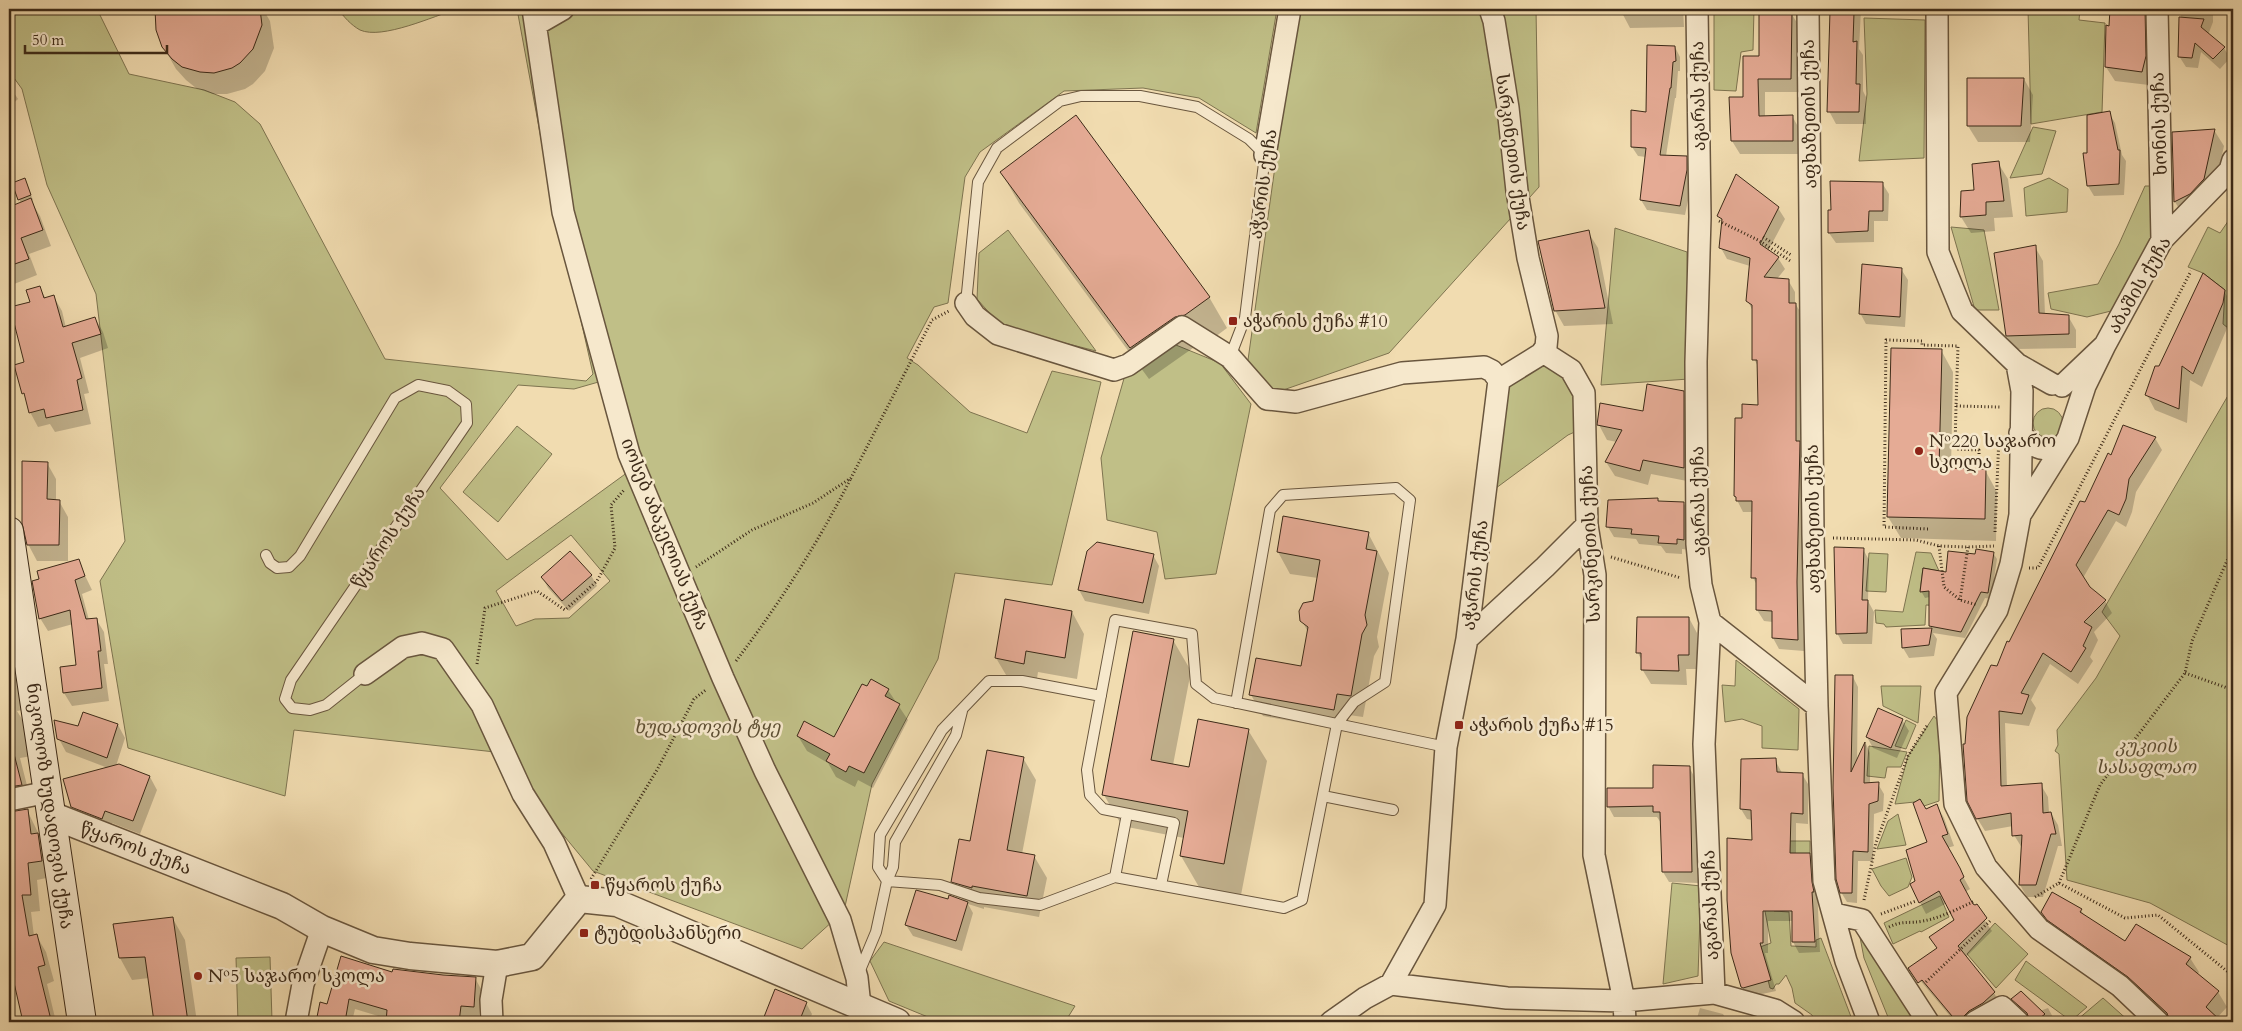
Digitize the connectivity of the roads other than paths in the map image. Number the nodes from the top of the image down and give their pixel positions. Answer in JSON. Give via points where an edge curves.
{"nodes":[{"id":1,"x":563,"y":9,"type":"edge"},
{"id":2,"x":1290,"y":9,"type":"edge"},
{"id":3,"x":1490,"y":9,"type":"edge"},
{"id":4,"x":1697,"y":9,"type":"edge"},
{"id":5,"x":1808,"y":9,"type":"edge"},
{"id":6,"x":1937,"y":9,"type":"edge"},
{"id":7,"x":2157,"y":9,"type":"edge"},
{"id":8,"x":535,"y":16,"type":"edge"},
{"id":9,"x":1265,"y":155,"type":"junction"},
{"id":10,"x":2232,"y":167,"type":"edge"},
{"id":11,"x":2162,"y":240,"type":"junction"},
{"id":12,"x":966,"y":303,"type":"joint"},
{"id":13,"x":2105,"y":345,"type":"junction"},
{"id":14,"x":1543,"y":352,"type":"junction"},
{"id":15,"x":1230,"y":357,"type":"junction"},
{"id":16,"x":2017,"y":364,"type":"junction"},
{"id":17,"x":1499,"y":380,"type":"junction"},
{"id":18,"x":2057,"y":385,"type":"junction"},
{"id":19,"x":2078,"y":404,"type":"junction"},
{"id":20,"x":2022,"y":407,"type":"junction"},
{"id":21,"x":2010,"y":433,"type":"junction"},
{"id":22,"x":2060,"y":449,"type":"junction"},
{"id":23,"x":2020,"y":515,"type":"junction"},
{"id":24,"x":1587,"y":525,"type":"junction"},
{"id":25,"x":9,"y":531,"type":"edge"},
{"id":26,"x":266,"y":555,"type":"dead end"},
{"id":27,"x":1710,"y":622,"type":"junction"},
{"id":28,"x":1467,"y":639,"type":"junction"},
{"id":29,"x":365,"y":674,"type":"joint"},
{"id":30,"x":1101,"y":696,"type":"junction"},
{"id":31,"x":1236,"y":703,"type":"junction"},
{"id":32,"x":1817,"y":706,"type":"junction"},
{"id":33,"x":963,"y":709,"type":"junction"},
{"id":34,"x":1337,"y":724,"type":"junction"},
{"id":35,"x":1446,"y":747,"type":"junction"},
{"id":36,"x":1323,"y":796,"type":"junction"},
{"id":37,"x":9,"y":800,"type":"edge"},
{"id":38,"x":49,"y":803,"type":"junction"},
{"id":39,"x":1392,"y":810,"type":"dead end"},
{"id":40,"x":1127,"y":814,"type":"junction"},
{"id":41,"x":1115,"y":877,"type":"junction"},
{"id":42,"x":887,"y":882,"type":"junction"},
{"id":43,"x":1161,"y":885,"type":"junction"},
{"id":44,"x":579,"y":899,"type":"junction"},
{"id":45,"x":1834,"y":914,"type":"junction"},
{"id":46,"x":322,"y":929,"type":"junction"},
{"id":47,"x":497,"y":964,"type":"junction"},
{"id":48,"x":857,"y":978,"type":"junction"},
{"id":49,"x":1391,"y":984,"type":"junction"},
{"id":50,"x":1714,"y":993,"type":"junction"},
{"id":51,"x":491,"y":1000,"type":"junction"},
{"id":52,"x":1624,"y":1001,"type":"junction"},
{"id":53,"x":860,"y":1006,"type":"junction"},
{"id":54,"x":82,"y":1022,"type":"edge"},
{"id":55,"x":296,"y":1022,"type":"edge"},
{"id":56,"x":492,"y":1022,"type":"edge"},
{"id":57,"x":503,"y":1022,"type":"edge"},
{"id":58,"x":897,"y":1022,"type":"edge"},
{"id":59,"x":1331,"y":1022,"type":"edge"},
{"id":60,"x":1625,"y":1022,"type":"edge"},
{"id":61,"x":1794,"y":1022,"type":"edge"},
{"id":62,"x":1869,"y":1022,"type":"edge"},
{"id":63,"x":1928,"y":1022,"type":"edge"},
{"id":64,"x":1975,"y":1022,"type":"edge"},
{"id":65,"x":2018,"y":1022,"type":"edge"},
{"id":66,"x":2158,"y":1022,"type":"edge"}],
"edges":[{"from":1,"to":8,"type":"street"},
{"from":2,"to":9,"type":"street","name":"აჭარის ქუჩა"},
{"from":3,"to":14,"type":"street","name":"სარკინეთის ქუჩა","via":[[1508,108],[1528,258],[1547,336]]},
{"from":4,"to":27,"type":"street","name":"აგარას ქუჩა","via":[[1700,217],[1696,362],[1697,535],[1701,585]]},
{"from":5,"to":32,"type":"street","name":"აფხაზეთის ქუჩა"},
{"from":6,"to":16,"type":"street","via":[[1938,252],[1962,311]]},
{"from":7,"to":11,"type":"street","name":"ხონის ქუჩა"},
{"from":8,"to":48,"type":"street","name":"იოსებ აბაკელიას ქუჩა","via":[[563,212],[629,454],[765,771],[840,920]]},
{"from":9,"to":12,"type":"lane","via":[[1249,139],[1197,107],[1140,96],[1081,96],[1060,101],[997,148],[978,182]]},
{"from":9,"to":15,"type":"lane","name":"აჭარის ქუჩა","via":[[1245,318]]},
{"from":10,"to":11,"type":"street","name":"აბაშის ქუჩა"},
{"from":11,"to":13,"type":"street","name":"აბაშის ქუჩა"},
{"from":12,"to":15,"type":"street","via":[[975,316],[998,334],[1114,370],[1128,365],[1182,327]]},
{"from":13,"to":18,"type":"street","name":"აბაშის ქუჩა"},
{"from":13,"to":19,"type":"street","name":"აბაშის ქუჩა"},
{"from":14,"to":17,"type":"street"},
{"from":14,"to":24,"type":"street","name":"სარკინეთის ქუჩა","via":[[1571,370],[1584,392]]},
{"from":15,"to":17,"type":"street","via":[[1267,399],[1296,402],[1402,373],[1484,366]]},
{"from":16,"to":18,"type":"street"},
{"from":16,"to":20,"type":"street"},
{"from":17,"to":28,"type":"street","name":"აჭარის ქუჩა"},
{"from":18,"to":19,"type":"street","via":[[2076,398]]},
{"from":18,"to":20,"type":"street","via":[[2041,386]]},
{"from":19,"to":22,"type":"street","via":[[2068,438]]},
{"from":20,"to":21,"type":"street"},
{"from":21,"to":22,"type":"street","via":[[2038,448]]},
{"from":21,"to":23,"type":"street"},
{"from":22,"to":23,"type":"street"},
{"from":23,"to":66,"type":"street","via":[[2011,564],[1997,610],[1946,693],[1954,804],[1986,867],[2039,929],[2120,986]]},
{"from":24,"to":28,"type":"street"},
{"from":24,"to":52,"type":"street","name":"სარკინეთის ქუჩა","via":[[1595,575],[1594,855]]},
{"from":25,"to":38,"type":"main road","name":"ნიკოლოზ ხუდადოვის ქუჩა"},
{"from":26,"to":29,"type":"lane","name":"წყაროს ქუჩა","via":[[277,568],[289,567],[300,556],[395,398],[418,385],[448,391],[466,404],[467,423],[291,680],[286,699],[292,708],[310,710],[326,705]]},
{"from":27,"to":32,"type":"street"},
{"from":27,"to":50,"type":"street","name":"აგარას ქუჩა","via":[[1704,744]]},
{"from":28,"to":35,"type":"street","name":"აჭარის ქუჩა"},
{"from":29,"to":44,"type":"street","name":"წყაროს ქუჩა","via":[[403,647],[422,643],[443,649],[482,705],[522,794],[554,843]]},
{"from":30,"to":31,"type":"lane","via":[[1115,620],[1192,634],[1196,684],[1214,698]]},
{"from":30,"to":33,"type":"lane","via":[[1022,681],[989,681]]},
{"from":30,"to":40,"type":"lane","via":[[1087,770],[1090,795],[1103,809]]},
{"from":31,"to":34,"type":"lane"},
{"from":31,"to":34,"type":"lane","via":[[1270,510],[1283,495],[1396,488],[1410,500],[1385,682],[1354,702]]},
{"from":32,"to":45,"type":"street","name":"აფხაზეთის ქუჩა","via":[[1824,881]]},
{"from":33,"to":42,"type":"lane","via":[[956,735],[895,842],[893,867]]},
{"from":33,"to":42,"type":"lane","via":[[942,730],[880,834],[878,867]]},
{"from":34,"to":35,"type":"lane"},
{"from":34,"to":36,"type":"lane"},
{"from":35,"to":49,"type":"street","name":"აჭარის ქუჩა","via":[[1434,906]]},
{"from":36,"to":39,"type":"lane"},
{"from":36,"to":43,"type":"lane","via":[[1302,900],[1284,908]]},
{"from":37,"to":38,"type":"street"},
{"from":38,"to":46,"type":"street","name":"წყაროს ქუჩა","via":[[282,906]]},
{"from":38,"to":54,"type":"main road","name":"ნიკოლოზ ხუდადოვის ქუჩა"},
{"from":40,"to":41,"type":"lane"},
{"from":40,"to":43,"type":"lane","via":[[1174,823]]},
{"from":41,"to":42,"type":"lane","via":[[1040,905],[979,898],[940,885]]},
{"from":41,"to":43,"type":"lane"},
{"from":42,"to":48,"type":"lane","via":[[876,932]]},
{"from":44,"to":47,"type":"street","name":"წყაროს ქუჩა","via":[[532,957]]},
{"from":44,"to":53,"type":"street","via":[[617,903]]},
{"from":45,"to":62,"type":"street","name":"აფხაზეთის ქუჩა","via":[[1846,961]]},
{"from":45,"to":63,"type":"street","via":[[1871,918]]},
{"from":46,"to":47,"type":"street","name":"წყაროს ქუჩა","via":[[373,950]]},
{"from":46,"to":55,"type":"street","via":[[304,984]]},
{"from":47,"to":51,"type":"street"},
{"from":48,"to":53,"type":"street","name":"იოსებ აბაკელიას ქუჩა"},
{"from":49,"to":52,"type":"street","via":[[1506,998]]},
{"from":49,"to":59,"type":"street"},
{"from":50,"to":52,"type":"street"},
{"from":50,"to":61,"type":"street","via":[[1775,1010]]},
{"from":51,"to":56,"type":"street"},
{"from":51,"to":57,"type":"lane"},
{"from":52,"to":60,"type":"street","name":"სარკინეთის ქუჩა"},
{"from":53,"to":58,"type":"street"},
{"from":64,"to":65,"type":"street","via":[[2002,1007]]}]}
